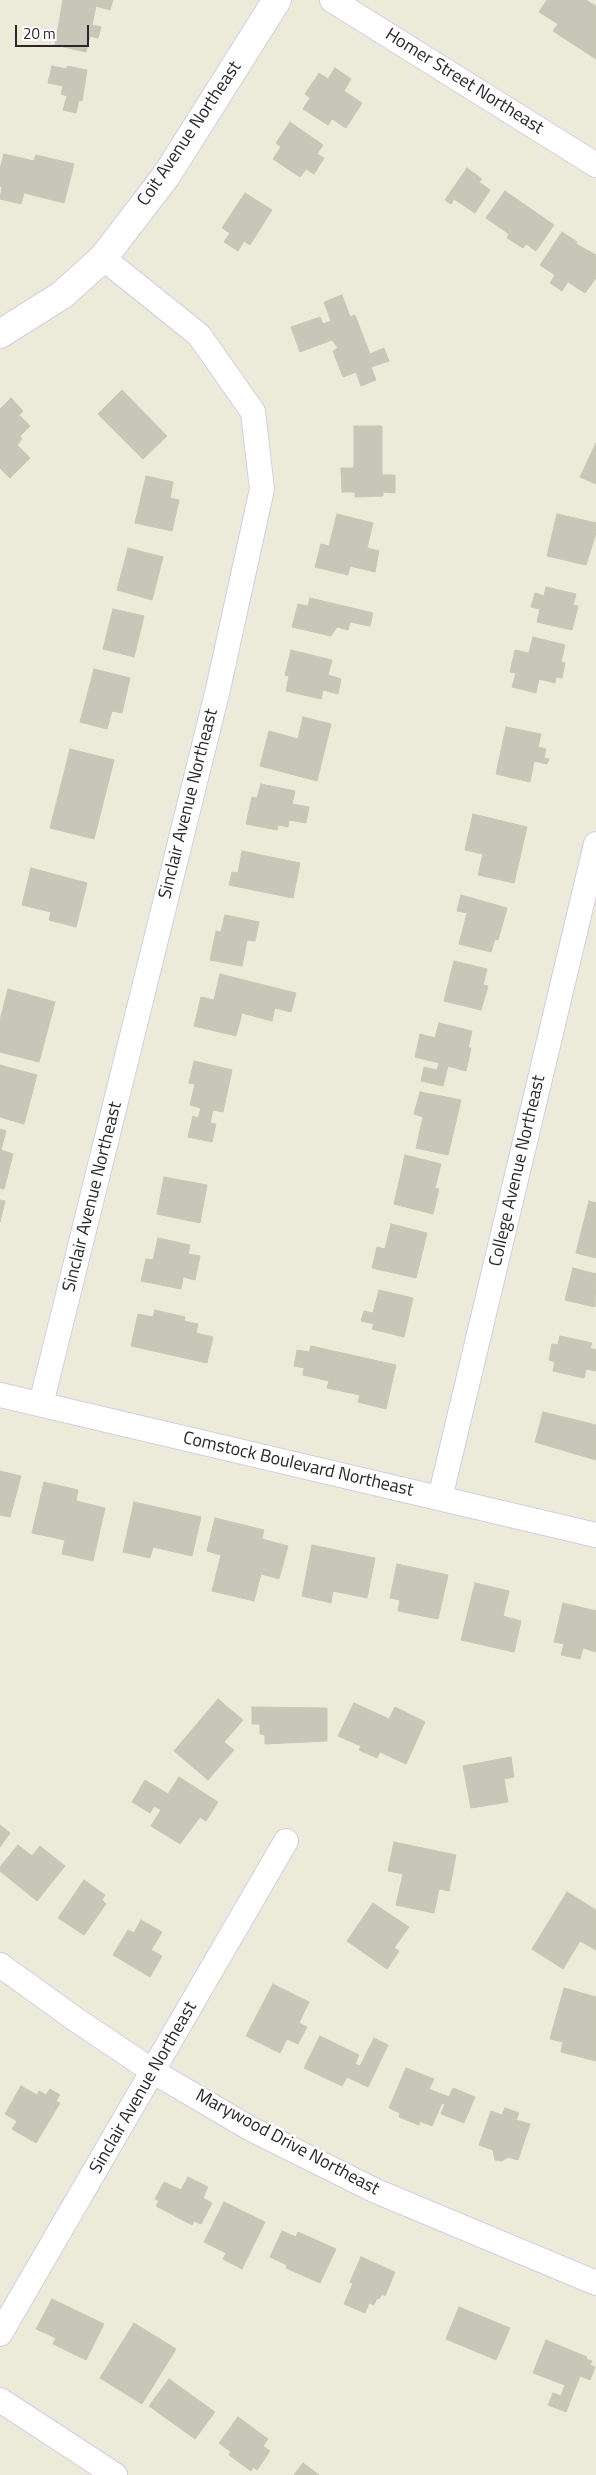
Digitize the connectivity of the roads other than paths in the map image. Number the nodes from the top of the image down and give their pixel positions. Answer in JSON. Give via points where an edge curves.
{"nodes":[{"id":1,"x":277,"y":0,"type":"edge"},
{"id":2,"x":332,"y":0,"type":"edge"},
{"id":3,"x":596,"y":164,"type":"edge"},
{"id":4,"x":103,"y":258,"type":"junction"},
{"id":5,"x":0,"y":334,"type":"edge"},
{"id":6,"x":596,"y":844,"type":"edge"},
{"id":7,"x":0,"y":1395,"type":"edge"},
{"id":8,"x":42,"y":1404,"type":"junction"},
{"id":9,"x":440,"y":1498,"type":"junction"},
{"id":10,"x":596,"y":1535,"type":"edge"},
{"id":11,"x":286,"y":1840,"type":"dead end"},
{"id":12,"x":0,"y":1965,"type":"edge"},
{"id":13,"x":154,"y":2072,"type":"junction"},
{"id":14,"x":596,"y":2283,"type":"edge"},
{"id":15,"x":0,"y":2334,"type":"edge"},
{"id":16,"x":0,"y":2400,"type":"edge"},
{"id":17,"x":115,"y":2475,"type":"edge"}],
"edges":[{"from":1,"to":4,"type":"street","name":"Coit Avenue Northeast","via":[[166,176]]},
{"from":2,"to":3,"type":"street","name":"Homer Street Northeast"},
{"from":4,"to":5,"type":"street","name":"Coit Avenue Northeast","via":[[62,295]]},
{"from":4,"to":8,"type":"street","name":"Sinclair Avenue Northeast","via":[[199,335],[254,412],[262,489],[216,698]]},
{"from":6,"to":9,"type":"street","name":"College Avenue Northeast"},
{"from":7,"to":8,"type":"street","name":"Comstock Boulevard Northeast"},
{"from":8,"to":9,"type":"street","name":"Comstock Boulevard Northeast"},
{"from":9,"to":10,"type":"street","name":"Comstock Boulevard Northeast"},
{"from":11,"to":13,"type":"street","name":"Sinclair Avenue Northeast"},
{"from":12,"to":13,"type":"street","name":"Marywood Drive Northeast"},
{"from":13,"to":14,"type":"street","name":"Marywood Drive Northeast","via":[[251,2129],[376,2191]]},
{"from":13,"to":15,"type":"street","name":"Sinclair Avenue Northeast"},
{"from":16,"to":17,"type":"street"}]}
